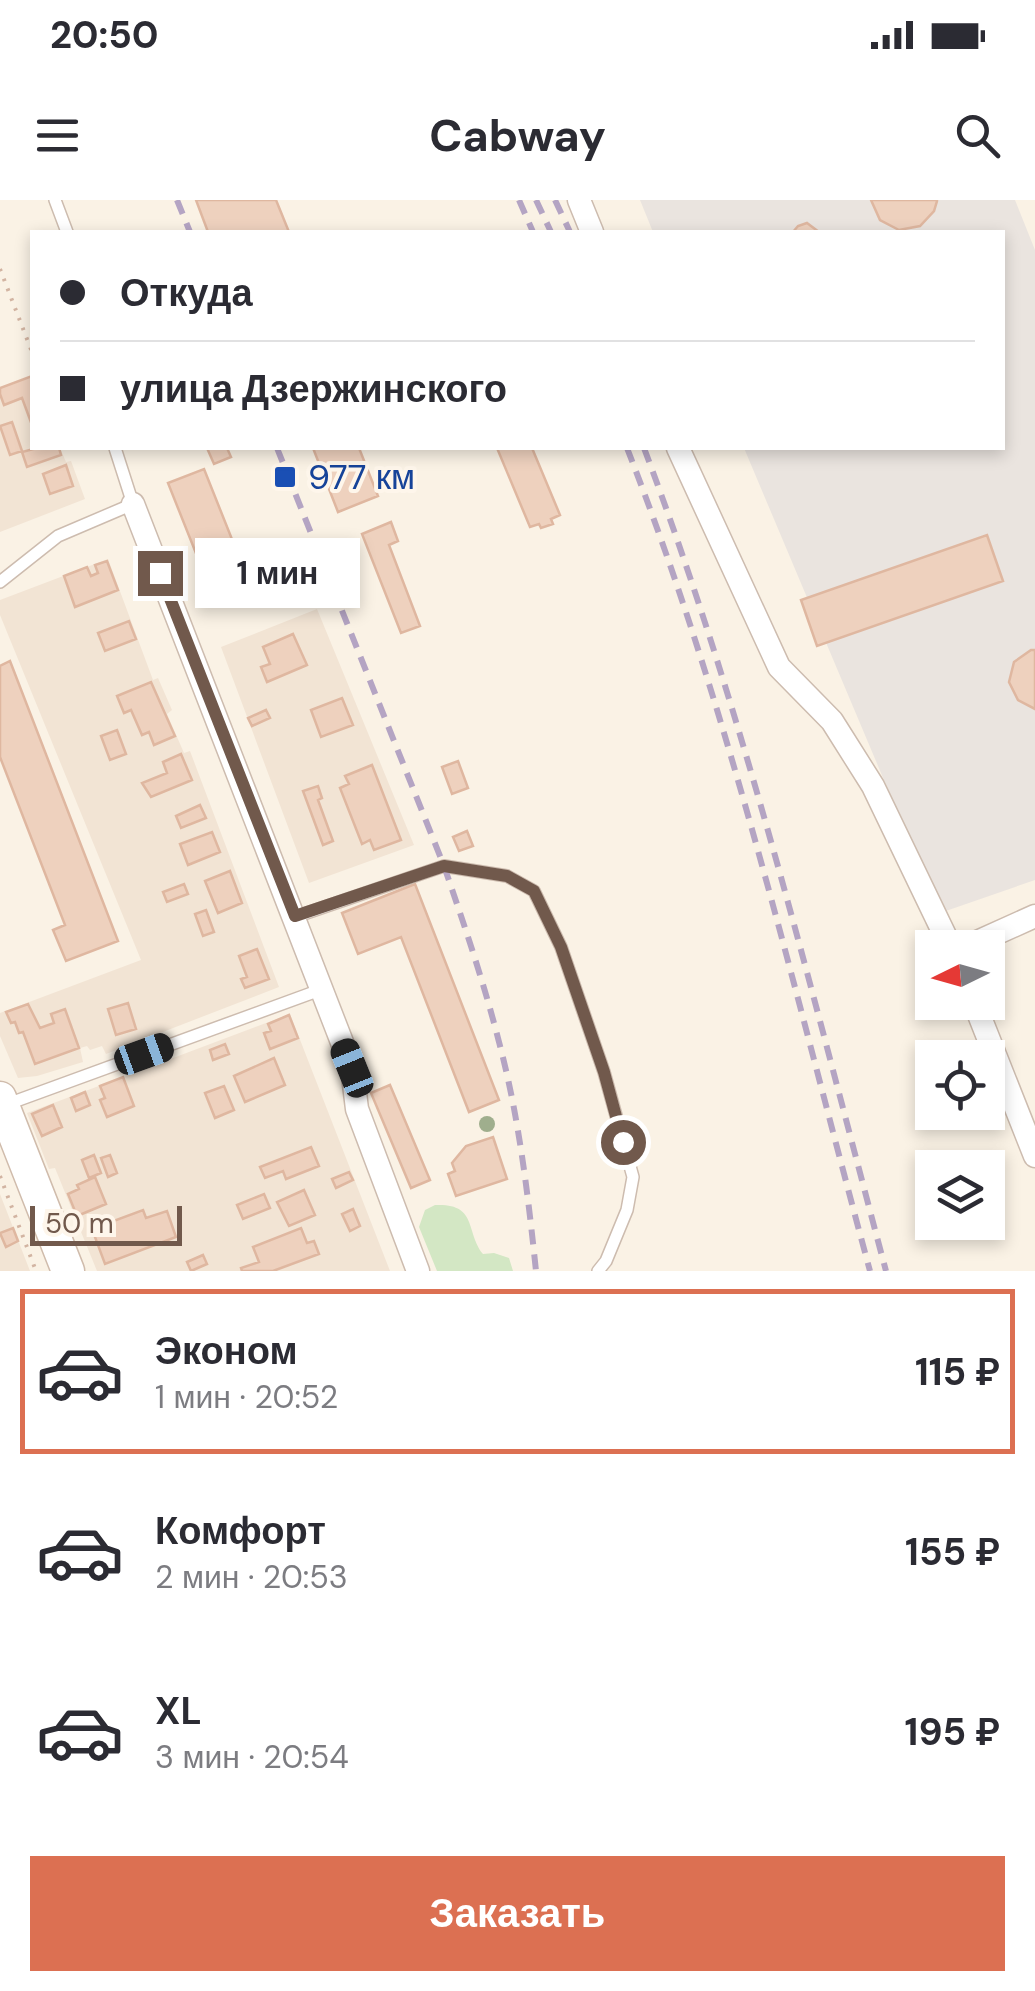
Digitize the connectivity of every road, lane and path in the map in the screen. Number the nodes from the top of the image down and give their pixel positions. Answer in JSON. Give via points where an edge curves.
{"nodes":[{"id":1,"x":55,"y":200,"type":"edge"},
{"id":2,"x":579,"y":200,"type":"edge"},
{"id":3,"x":66,"y":230,"type":"edge"},
{"id":4,"x":591,"y":230,"type":"edge"},
{"id":5,"x":0,"y":269,"type":"edge"},
{"id":6,"x":30,"y":347,"type":"edge"},
{"id":7,"x":116,"y":450,"type":"edge"},
{"id":8,"x":679,"y":450,"type":"edge"},
{"id":9,"x":133,"y":504,"type":"junction"},
{"id":10,"x":0,"y":582,"type":"edge"},
{"id":11,"x":295,"y":916,"type":"junction"},
{"id":12,"x":1035,"y":916,"type":"edge"},
{"id":13,"x":942,"y":930,"type":"edge"},
{"id":14,"x":1004,"y":930,"type":"edge"},
{"id":15,"x":320,"y":990,"type":"junction"},
{"id":16,"x":981,"y":1020,"type":"edge"},
{"id":17,"x":1,"y":1104,"type":"edge"},
{"id":18,"x":1035,"y":1156,"type":"edge"},
{"id":19,"x":0,"y":1176,"type":"edge"},
{"id":20,"x":36,"y":1271,"type":"edge"},
{"id":21,"x":68,"y":1271,"type":"edge"},
{"id":22,"x":418,"y":1271,"type":"edge"},
{"id":23,"x":598,"y":1271,"type":"edge"}],
"edges":[{"from":1,"to":3,"type":"lane"},
{"from":2,"to":4,"type":"street"},
{"from":5,"to":6,"type":"path"},
{"from":7,"to":9,"type":"lane"},
{"from":8,"to":13,"type":"street","via":[[780,667],[832,722],[873,786]]},
{"from":9,"to":10,"type":"lane","via":[[58,536]]},
{"from":9,"to":11,"type":"street"},
{"from":11,"to":15,"type":"street"},
{"from":11,"to":23,"type":"lane","via":[[444,866],[507,876],[534,891],[561,947],[633,1178]]},
{"from":12,"to":14,"type":"street"},
{"from":15,"to":17,"type":"lane"},
{"from":15,"to":22,"type":"street"},
{"from":16,"to":18,"type":"street"},
{"from":17,"to":21,"type":"main road"},
{"from":19,"to":20,"type":"path"}]}
